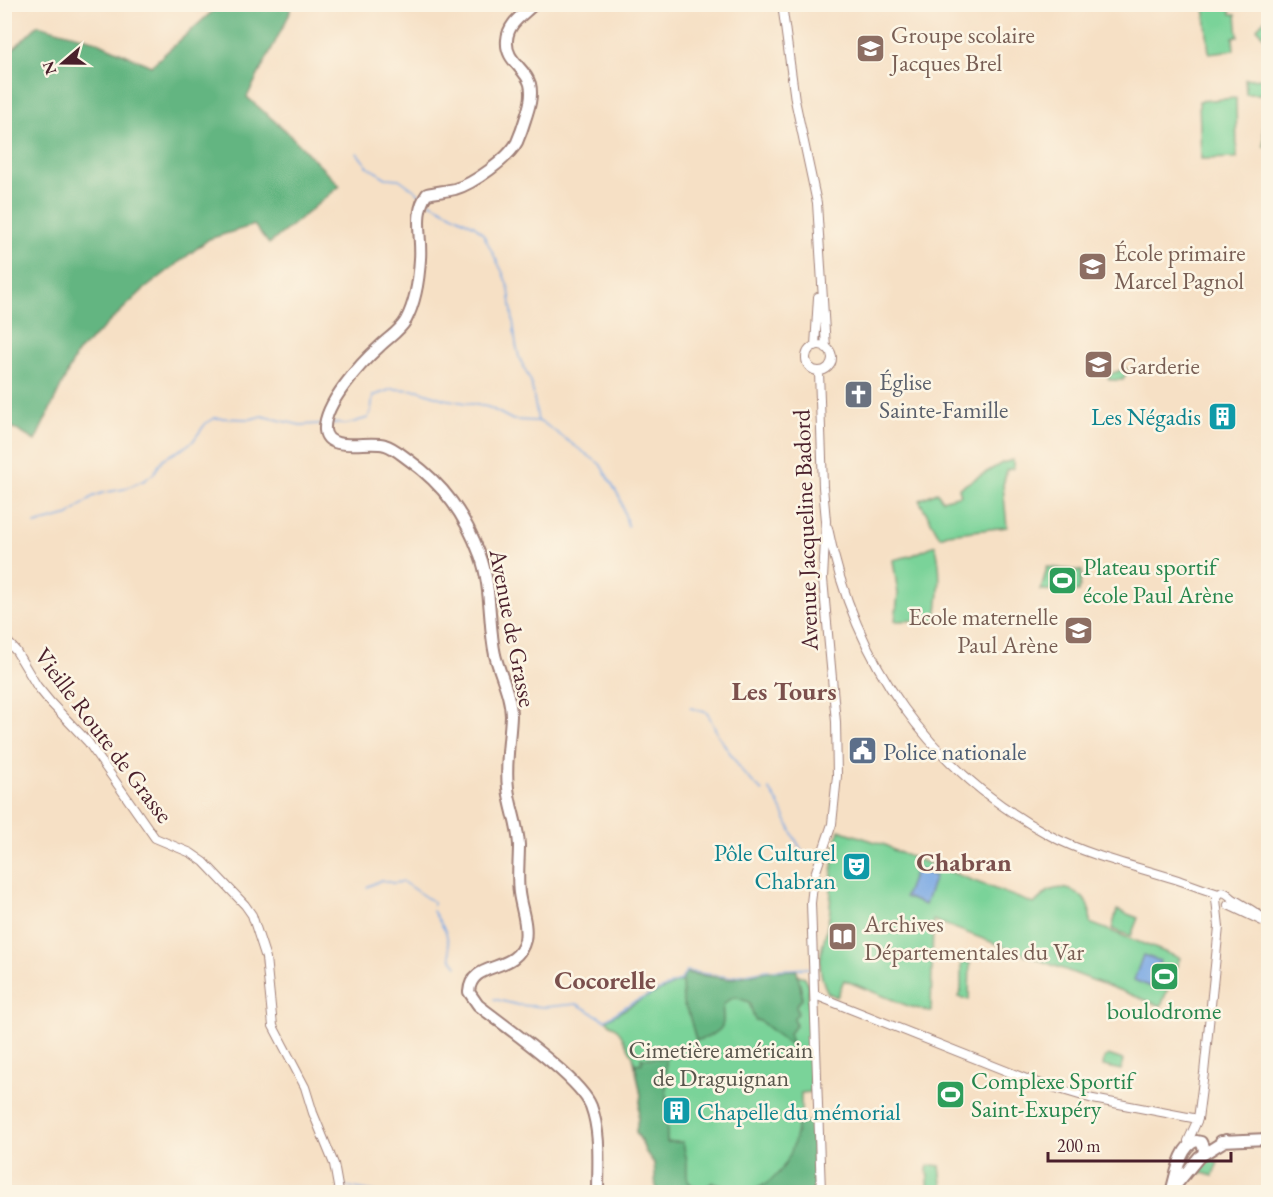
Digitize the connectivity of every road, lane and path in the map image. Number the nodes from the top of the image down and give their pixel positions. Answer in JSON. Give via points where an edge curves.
{"nodes":[{"id":1,"x":534,"y":4,"type":"edge"},
{"id":2,"x":782,"y":4,"type":"edge"},
{"id":3,"x":821,"y":262,"type":"junction"},
{"id":4,"x":815,"y":346,"type":"junction"},
{"id":5,"x":826,"y":348,"type":"junction"},
{"id":6,"x":819,"y":372,"type":"junction"},
{"id":7,"x":826,"y":521,"type":"junction"},
{"id":8,"x":4,"y":638,"type":"edge"},
{"id":9,"x":1223,"y":901,"type":"junction"},
{"id":10,"x":1269,"y":923,"type":"edge"},
{"id":11,"x":816,"y":995,"type":"junction"},
{"id":12,"x":1198,"y":1119,"type":"junction"},
{"id":13,"x":1269,"y":1139,"type":"edge"},
{"id":14,"x":1197,"y":1148,"type":"junction"},
{"id":15,"x":1172,"y":1191,"type":"edge"},
{"id":16,"x":339,"y":1192,"type":"edge"},
{"id":17,"x":598,"y":1192,"type":"edge"},
{"id":18,"x":821,"y":1192,"type":"edge"}],
"edges":[{"from":1,"to":17,"type":"main road","name":"Avenue de Grasse","via":[[517,19],[506,38],[510,58],[528,79],[531,96],[517,142],[496,164],[468,183],[427,194],[419,214],[420,258],[408,316],[341,391],[331,406],[325,428],[334,443],[386,445],[427,473],[452,501],[480,555],[495,654],[511,714],[507,786],[517,832],[518,881],[526,928],[520,952],[506,963],[476,975],[469,992],[478,1005],[566,1076],[587,1098],[597,1134]]},
{"from":2,"to":3,"type":"street","via":[[795,100],[817,203]]},
{"from":3,"to":4,"type":"street"},
{"from":3,"to":5,"type":"street"},
{"from":4,"to":5,"type":"street"},
{"from":4,"to":6,"type":"street","via":[[806,359],[809,367]]},
{"from":5,"to":6,"type":"street","via":[[832,360],[829,367]]},
{"from":6,"to":7,"type":"street","name":"Avenue Jacqueline Badord"},
{"from":7,"to":9,"type":"street","via":[[839,573],[869,654],[896,699],[951,762],[995,800],[1035,827],[1082,850]]},
{"from":7,"to":11,"type":"street","name":"Avenue Jacqueline Badord","via":[[823,579],[837,776],[835,806],[815,874],[811,903]]},
{"from":8,"to":16,"type":"street","name":"Vieille Route de Grasse","via":[[51,704],[99,758],[155,838],[204,862],[252,915],[266,958],[273,1026],[305,1087],[334,1164]]},
{"from":9,"to":10,"type":"street"},
{"from":9,"to":12,"type":"street"},
{"from":11,"to":12,"type":"street","via":[[1029,1080],[1070,1093]]},
{"from":11,"to":18,"type":"street","name":"Avenue Jacqueline Badord"},
{"from":12,"to":14,"type":"street"},
{"from":12,"to":14,"type":"street","via":[[1188,1140]]},
{"from":13,"to":14,"type":"main road","via":[[1226,1140]]},
{"from":14,"to":15,"type":"main road"}]}
